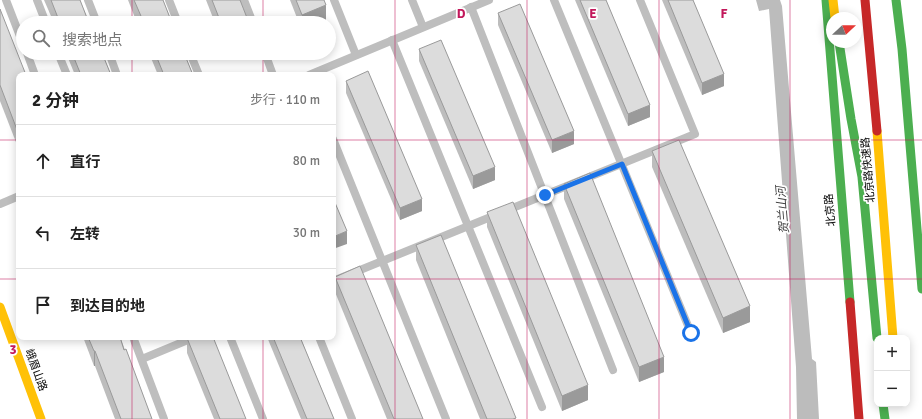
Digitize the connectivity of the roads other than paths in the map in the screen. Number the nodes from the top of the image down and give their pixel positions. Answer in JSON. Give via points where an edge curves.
{"nodes":[{"id":1,"x":6,"y":0,"type":"edge"},
{"id":2,"x":37,"y":0,"type":"edge"},
{"id":3,"x":88,"y":0,"type":"edge"},
{"id":4,"x":169,"y":0,"type":"edge"},
{"id":5,"x":244,"y":0,"type":"edge"},
{"id":6,"x":334,"y":0,"type":"edge"},
{"id":7,"x":412,"y":0,"type":"edge"},
{"id":8,"x":489,"y":0,"type":"edge"},
{"id":9,"x":554,"y":0,"type":"edge"},
{"id":10,"x":640,"y":0,"type":"edge"},
{"id":11,"x":826,"y":0,"type":"edge"},
{"id":12,"x":832,"y":0,"type":"edge"},
{"id":13,"x":864,"y":0,"type":"edge"},
{"id":14,"x":896,"y":0,"type":"edge"},
{"id":15,"x":471,"y":7,"type":"junction"},
{"id":16,"x":834,"y":12,"type":"edge"},
{"id":17,"x":43,"y":16,"type":"edge"},
{"id":18,"x":94,"y":16,"type":"edge"},
{"id":19,"x":175,"y":16,"type":"edge"},
{"id":20,"x":250,"y":16,"type":"edge"},
{"id":21,"x":16,"y":26,"type":"edge"},
{"id":22,"x":423,"y":27,"type":"junction"},
{"id":23,"x":392,"y":40,"type":"junction"},
{"id":24,"x":840,"y":48,"type":"edge"},
{"id":25,"x":356,"y":55,"type":"junction"},
{"id":26,"x":29,"y":60,"type":"edge"},
{"id":27,"x":61,"y":60,"type":"edge"},
{"id":28,"x":112,"y":60,"type":"edge"},
{"id":29,"x":193,"y":60,"type":"edge"},
{"id":30,"x":268,"y":60,"type":"edge"},
{"id":31,"x":34,"y":72,"type":"edge"},
{"id":32,"x":66,"y":72,"type":"edge"},
{"id":33,"x":116,"y":72,"type":"edge"},
{"id":34,"x":198,"y":72,"type":"edge"},
{"id":35,"x":272,"y":72,"type":"edge"},
{"id":36,"x":316,"y":72,"type":"edge"},
{"id":37,"x":336,"y":146,"type":"edge"},
{"id":38,"x":622,"y":164,"type":"junction"},
{"id":39,"x":545,"y":195,"type":"junction"},
{"id":40,"x":16,"y":197,"type":"edge"},
{"id":41,"x":0,"y":204,"type":"edge"},
{"id":42,"x":468,"y":226,"type":"junction"},
{"id":43,"x":382,"y":261,"type":"junction"},
{"id":44,"x":336,"y":280,"type":"edge"},
{"id":45,"x":922,"y":289,"type":"edge"},
{"id":46,"x":0,"y":307,"type":"edge"},
{"id":47,"x":691,"y":333,"type":"dead end"},
{"id":48,"x":877,"y":335,"type":"edge"},
{"id":49,"x":893,"y":335,"type":"edge"},
{"id":50,"x":134,"y":340,"type":"edge"},
{"id":51,"x":188,"y":340,"type":"edge"},
{"id":52,"x":231,"y":340,"type":"edge"},
{"id":53,"x":320,"y":340,"type":"edge"},
{"id":54,"x":142,"y":359,"type":"junction"},
{"id":55,"x":613,"y":370,"type":"dead end"},
{"id":56,"x":542,"y":407,"type":"dead end"},
{"id":57,"x":883,"y":407,"type":"edge"},
{"id":58,"x":41,"y":419,"type":"edge"},
{"id":59,"x":164,"y":419,"type":"edge"},
{"id":60,"x":263,"y":419,"type":"edge"},
{"id":61,"x":352,"y":419,"type":"edge"},
{"id":62,"x":446,"y":419,"type":"edge"},
{"id":63,"x":859,"y":419,"type":"edge"},
{"id":64,"x":885,"y":419,"type":"edge"}],
"edges":[{"from":1,"to":21,"type":"lane"},
{"from":2,"to":17,"type":"lane"},
{"from":3,"to":18,"type":"lane"},
{"from":4,"to":19,"type":"lane"},
{"from":5,"to":20,"type":"lane"},
{"from":6,"to":25,"type":"lane"},
{"from":7,"to":22,"type":"lane"},
{"from":8,"to":15,"type":"lane"},
{"from":9,"to":38,"type":"lane"},
{"from":10,"to":38,"type":"lane","via":[[695,134]]},
{"from":11,"to":63,"type":"main road","name":"北京路"},
{"from":12,"to":16,"type":"main road"},
{"from":13,"to":49,"type":"main road","name":"北京路快速路"},
{"from":14,"to":45,"type":"main road"},
{"from":15,"to":22,"type":"lane"},
{"from":15,"to":39,"type":"lane"},
{"from":22,"to":23,"type":"lane"},
{"from":23,"to":25,"type":"lane"},
{"from":23,"to":42,"type":"lane"},
{"from":24,"to":48,"type":"main road","via":[[862,177]]},
{"from":25,"to":36,"type":"lane"},
{"from":26,"to":31,"type":"lane"},
{"from":27,"to":32,"type":"lane"},
{"from":28,"to":33,"type":"lane"},
{"from":29,"to":34,"type":"lane"},
{"from":30,"to":35,"type":"lane"},
{"from":37,"to":43,"type":"lane"},
{"from":38,"to":39,"type":"lane"},
{"from":38,"to":47,"type":"lane"},
{"from":39,"to":42,"type":"lane"},
{"from":39,"to":55,"type":"lane"},
{"from":40,"to":41,"type":"lane"},
{"from":42,"to":43,"type":"lane"},
{"from":42,"to":56,"type":"lane"},
{"from":43,"to":44,"type":"lane"},
{"from":43,"to":62,"type":"lane"},
{"from":46,"to":58,"type":"main road","name":"峨眉山路"},
{"from":50,"to":54,"type":"lane"},
{"from":51,"to":54,"type":"lane"},
{"from":52,"to":60,"type":"lane"},
{"from":53,"to":61,"type":"lane"},
{"from":54,"to":59,"type":"lane"},
{"from":57,"to":64,"type":"main road"}]}
